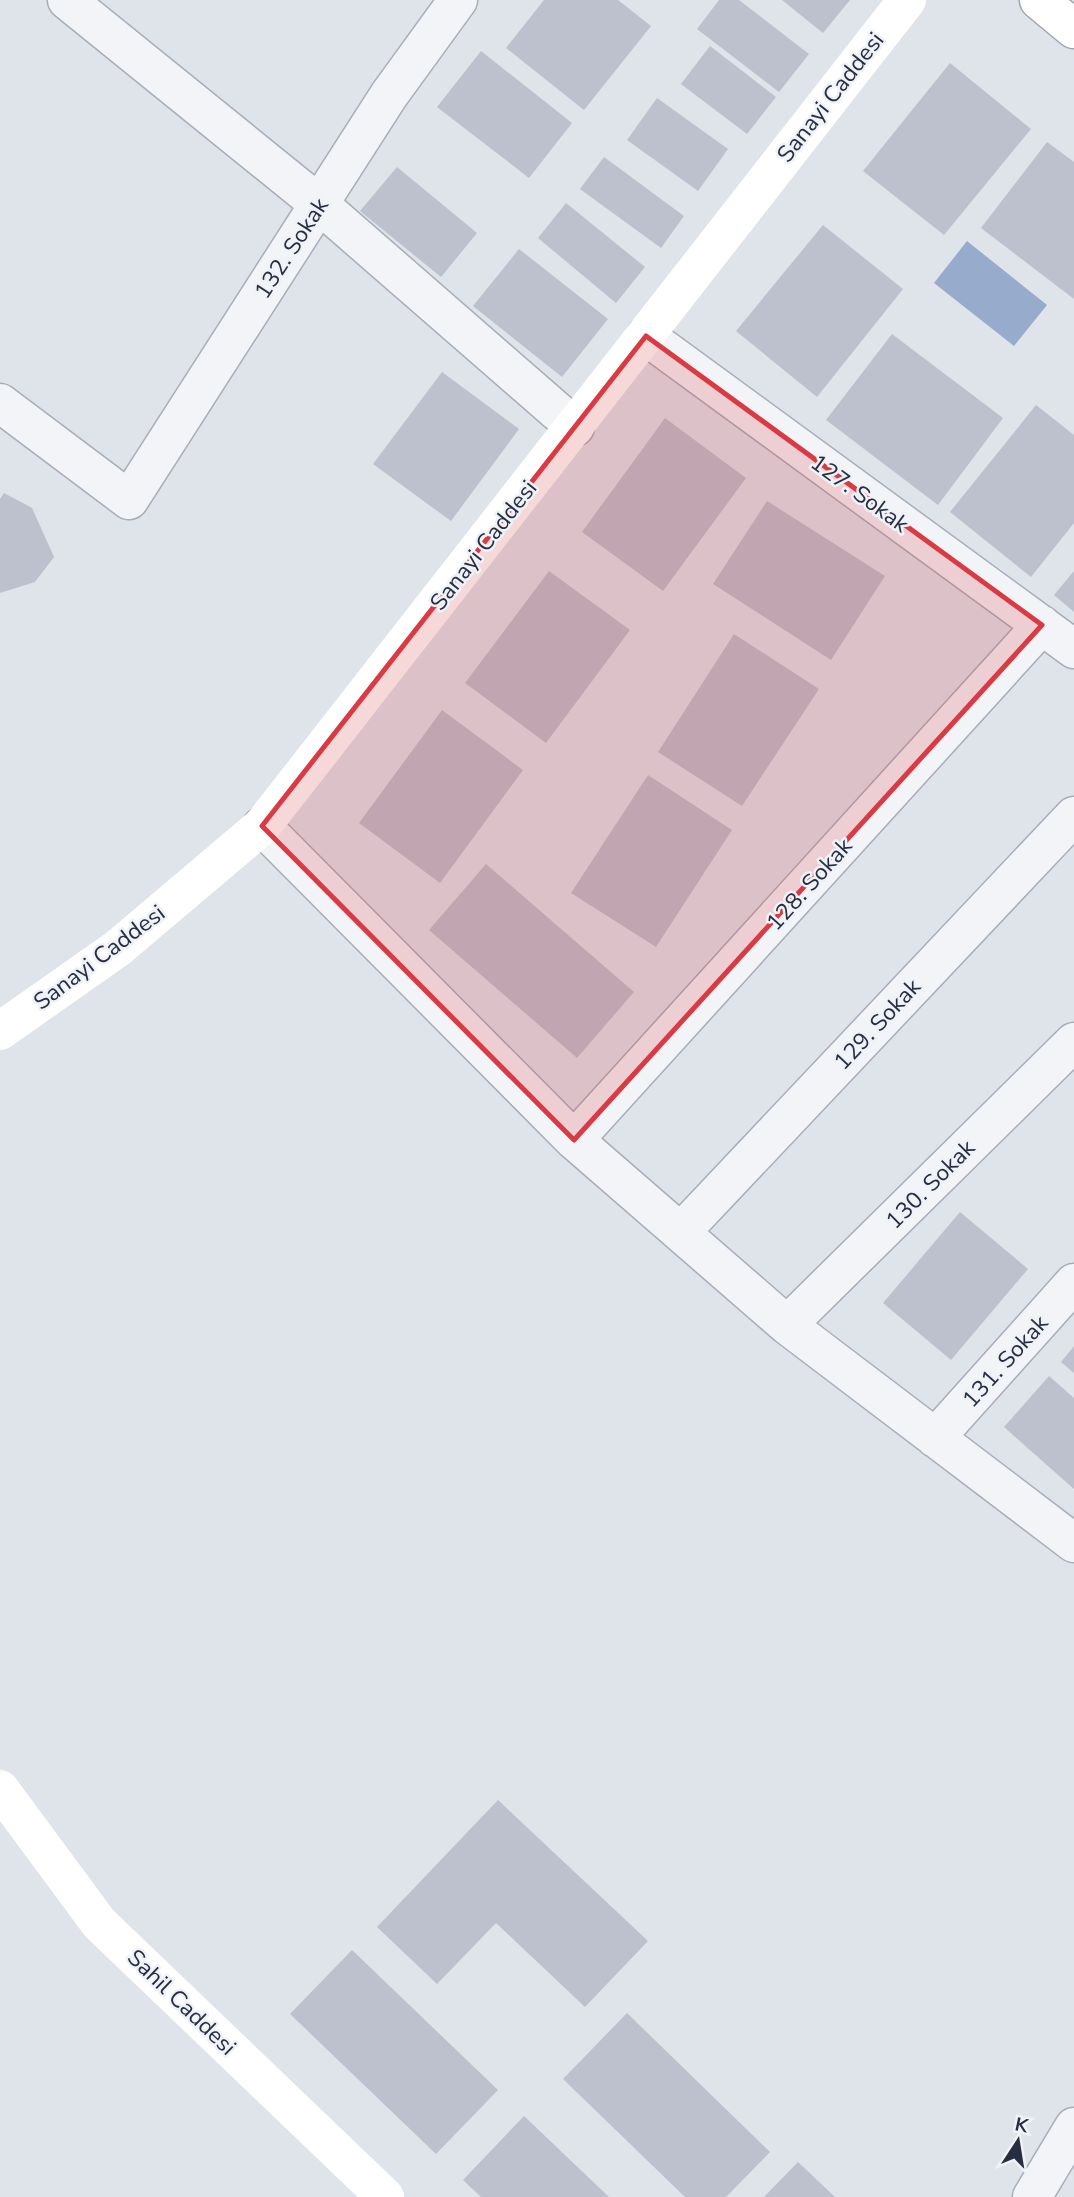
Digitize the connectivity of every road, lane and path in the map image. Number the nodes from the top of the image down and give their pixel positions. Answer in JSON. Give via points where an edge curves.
{"nodes":[{"id":1,"x":67,"y":0,"type":"edge"},
{"id":2,"x":458,"y":0,"type":"edge"},
{"id":3,"x":907,"y":0,"type":"edge"},
{"id":4,"x":1040,"y":0,"type":"edge"},
{"id":5,"x":1058,"y":0,"type":"edge"},
{"id":6,"x":1074,"y":14,"type":"edge"},
{"id":7,"x":1074,"y":29,"type":"edge"},
{"id":8,"x":319,"y":204,"type":"junction"},
{"id":9,"x":646,"y":336,"type":"junction"},
{"id":10,"x":0,"y":403,"type":"edge"},
{"id":11,"x":575,"y":427,"type":"junction"},
{"id":12,"x":1042,"y":625,"type":"junction"},
{"id":13,"x":1074,"y":649,"type":"edge"},
{"id":14,"x":1074,"y":816,"type":"edge"},
{"id":15,"x":262,"y":826,"type":"junction"},
{"id":16,"x":0,"y":1031,"type":"edge"},
{"id":17,"x":1074,"y":1042,"type":"edge"},
{"id":18,"x":574,"y":1140,"type":"junction"},
{"id":19,"x":681,"y":1232,"type":"junction"},
{"id":20,"x":1074,"y":1283,"type":"edge"},
{"id":21,"x":787,"y":1325,"type":"junction"},
{"id":22,"x":935,"y":1438,"type":"junction"},
{"id":23,"x":1074,"y":1544,"type":"edge"},
{"id":24,"x":0,"y":1789,"type":"edge"},
{"id":25,"x":1074,"y":2127,"type":"edge"},
{"id":26,"x":385,"y":2197,"type":"edge"},
{"id":27,"x":1032,"y":2197,"type":"edge"}],
"edges":[{"from":1,"to":8,"type":"street"},
{"from":2,"to":8,"type":"street","name":"132. Sokak","via":[[389,95]]},
{"from":3,"to":9,"type":"street","name":"Sanayi Caddesi"},
{"from":4,"to":7,"type":"street"},
{"from":5,"to":6,"type":"street"},
{"from":8,"to":10,"type":"street","name":"132. Sokak","via":[[129,499]]},
{"from":8,"to":11,"type":"street"},
{"from":9,"to":11,"type":"street","name":"Sanayi Caddesi"},
{"from":9,"to":12,"type":"street","name":"127. Sokak"},
{"from":11,"to":15,"type":"street","name":"Sanayi Caddesi"},
{"from":12,"to":13,"type":"street","name":"127. Sokak"},
{"from":12,"to":18,"type":"street","name":"128. Sokak"},
{"from":14,"to":19,"type":"street","name":"129. Sokak"},
{"from":15,"to":16,"type":"street","name":"Sanayi Caddesi","via":[[118,948]]},
{"from":15,"to":18,"type":"street"},
{"from":17,"to":21,"type":"street","name":"130. Sokak"},
{"from":18,"to":19,"type":"street"},
{"from":19,"to":21,"type":"street"},
{"from":20,"to":22,"type":"street","name":"131. Sokak"},
{"from":21,"to":22,"type":"street"},
{"from":22,"to":23,"type":"street"},
{"from":24,"to":26,"type":"street","name":"Sahil Caddesi","via":[[99,1923]]},
{"from":25,"to":27,"type":"street"}]}
